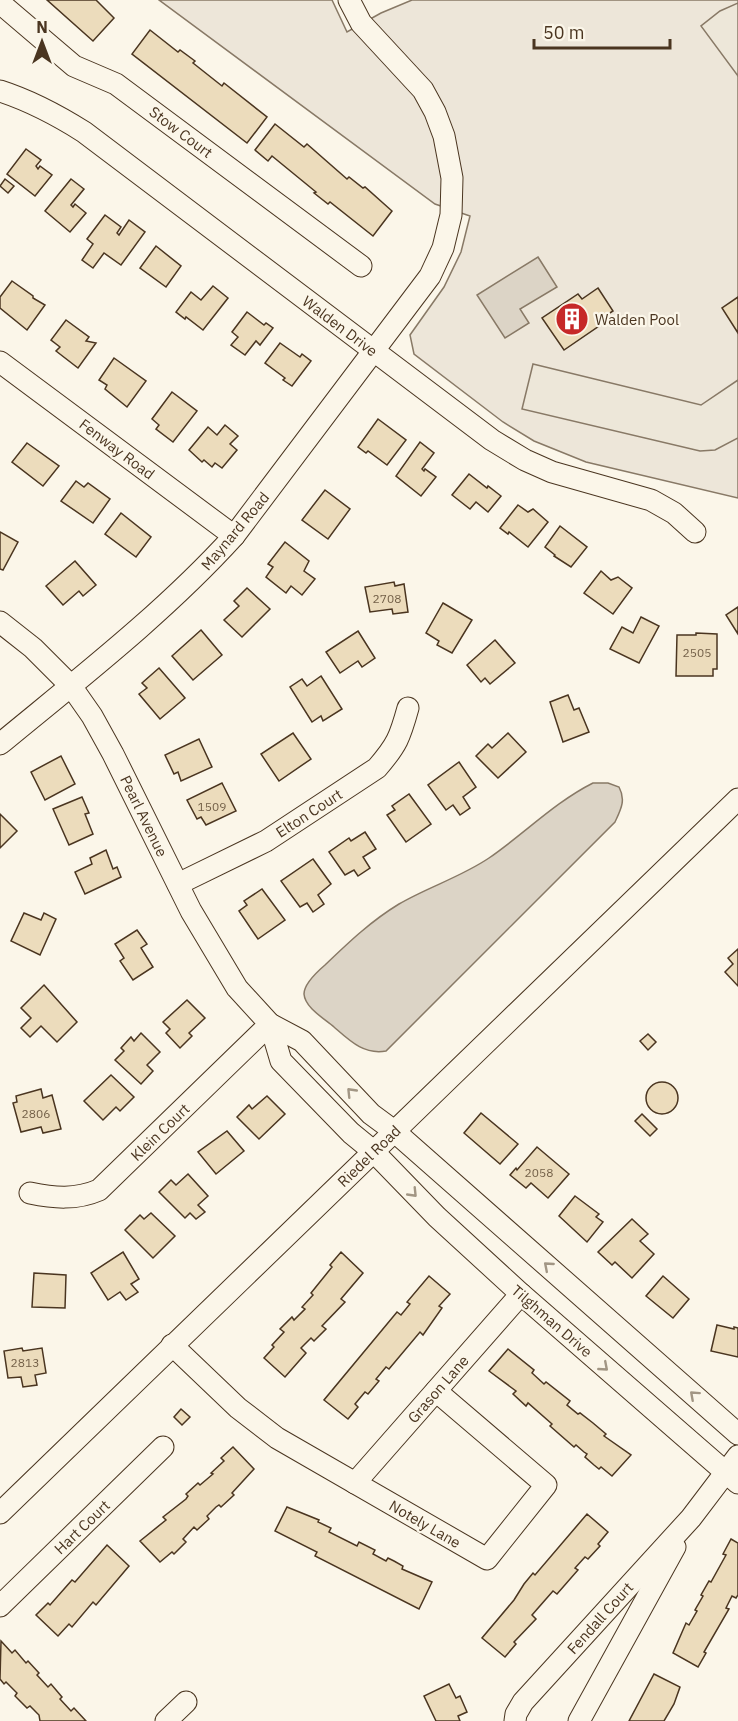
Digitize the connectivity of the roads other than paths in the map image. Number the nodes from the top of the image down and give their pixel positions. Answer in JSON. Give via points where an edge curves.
{"nodes":[{"id":1,"x":349,"y":0,"type":"edge"},
{"id":2,"x":0,"y":3,"type":"edge"},
{"id":3,"x":0,"y":91,"type":"edge"},
{"id":4,"x":361,"y":266,"type":"dead end"},
{"id":5,"x":373,"y":351,"type":"junction"},
{"id":6,"x":0,"y":362,"type":"edge"},
{"id":7,"x":695,"y":532,"type":"dead end"},
{"id":8,"x":234,"y":536,"type":"junction"},
{"id":9,"x":0,"y":622,"type":"edge"},
{"id":10,"x":70,"y":686,"type":"junction"},
{"id":11,"x":408,"y":708,"type":"dead end"},
{"id":12,"x":0,"y":744,"type":"edge"},
{"id":13,"x":738,"y":799,"type":"edge"},
{"id":14,"x":178,"y":884,"type":"junction"},
{"id":15,"x":270,"y":1024,"type":"junction"},
{"id":16,"x":394,"y":1131,"type":"junction"},
{"id":17,"x":373,"y":1151,"type":"junction"},
{"id":18,"x":30,"y":1193,"type":"dead end"},
{"id":19,"x":521,"y":1294,"type":"junction"},
{"id":20,"x":172,"y":1345,"type":"junction"},
{"id":21,"x":436,"y":1391,"type":"junction"},
{"id":22,"x":738,"y":1434,"type":"edge"},
{"id":23,"x":163,"y":1448,"type":"dead end"},
{"id":24,"x":734,"y":1470,"type":"edge"},
{"id":25,"x":355,"y":1484,"type":"junction"},
{"id":26,"x":0,"y":1513,"type":"edge"},
{"id":27,"x":691,"y":1518,"type":"junction"},
{"id":28,"x":0,"y":1606,"type":"edge"},
{"id":29,"x":186,"y":1702,"type":"dead end"},
{"id":30,"x":166,"y":1721,"type":"edge"},
{"id":31,"x":514,"y":1721,"type":"edge"},
{"id":32,"x":579,"y":1721,"type":"edge"}],
"edges":[{"from":1,"to":5,"type":"street","name":"Maynard Road","via":[[361,23],[423,90],[444,136],[452,178],[451,215],[443,248],[430,276]]},
{"from":2,"to":4,"type":"street","name":"Stow Court","via":[[74,66],[116,84]]},
{"from":3,"to":5,"type":"street","name":"Walden Drive","via":[[33,103],[84,132]]},
{"from":5,"to":7,"type":"street","name":"Walden Drive","via":[[525,460],[572,479],[651,500],[674,513]]},
{"from":5,"to":8,"type":"street","name":"Maynard Road"},
{"from":6,"to":8,"type":"street","name":"Fenway Road"},
{"from":8,"to":10,"type":"street","name":"Maynard Road","via":[[199,574]]},
{"from":9,"to":10,"type":"street","name":"Pearl Avenue","via":[[33,648]]},
{"from":10,"to":12,"type":"street","name":"Maynard Road"},
{"from":10,"to":14,"type":"street","name":"Pearl Avenue","via":[[113,754]]},
{"from":11,"to":14,"type":"street","name":"Elton Court","via":[[401,736],[376,768],[266,841]]},
{"from":13,"to":16,"type":"street","name":"Riedel Road"},
{"from":14,"to":15,"type":"street","name":"Pearl Avenue","via":[[237,988]]},
{"from":16,"to":15,"type":"street","name":"Pearl Avenue","one_way":true,"via":[[371,1114],[302,1041]]},
{"from":15,"to":17,"type":"street","name":"Pearl Avenue","via":[[281,1061]]},
{"from":15,"to":18,"type":"street","name":"Klein Court","via":[[99,1190],[69,1197]]},
{"from":16,"to":17,"type":"street","name":"Riedel Road"},
{"from":22,"to":16,"type":"street","one_way":true},
{"from":17,"to":19,"type":"street","name":"Tilghman Drive","one_way":true},
{"from":17,"to":20,"type":"street","name":"Riedel Road"},
{"from":19,"to":21,"type":"street","name":"Grason Lane"},
{"from":19,"to":24,"type":"street","name":"Tilghman Drive","one_way":true},
{"from":20,"to":25,"type":"street","name":"Notely Lane","via":[[238,1408],[277,1438]]},
{"from":20,"to":26,"type":"street","name":"Riedel Road"},
{"from":21,"to":25,"type":"street","name":"Grason Lane"},
{"from":21,"to":25,"type":"street","name":"Notely Lane","via":[[546,1485],[487,1559]]},
{"from":23,"to":28,"type":"street","name":"Hart Court"},
{"from":24,"to":27,"type":"street","name":"Fendall Court"},
{"from":27,"to":31,"type":"street","name":"Fendall Court","via":[[523,1702]]},
{"from":27,"to":32,"type":"street","name":"Fendall Court"},
{"from":29,"to":30,"type":"street"}]}
